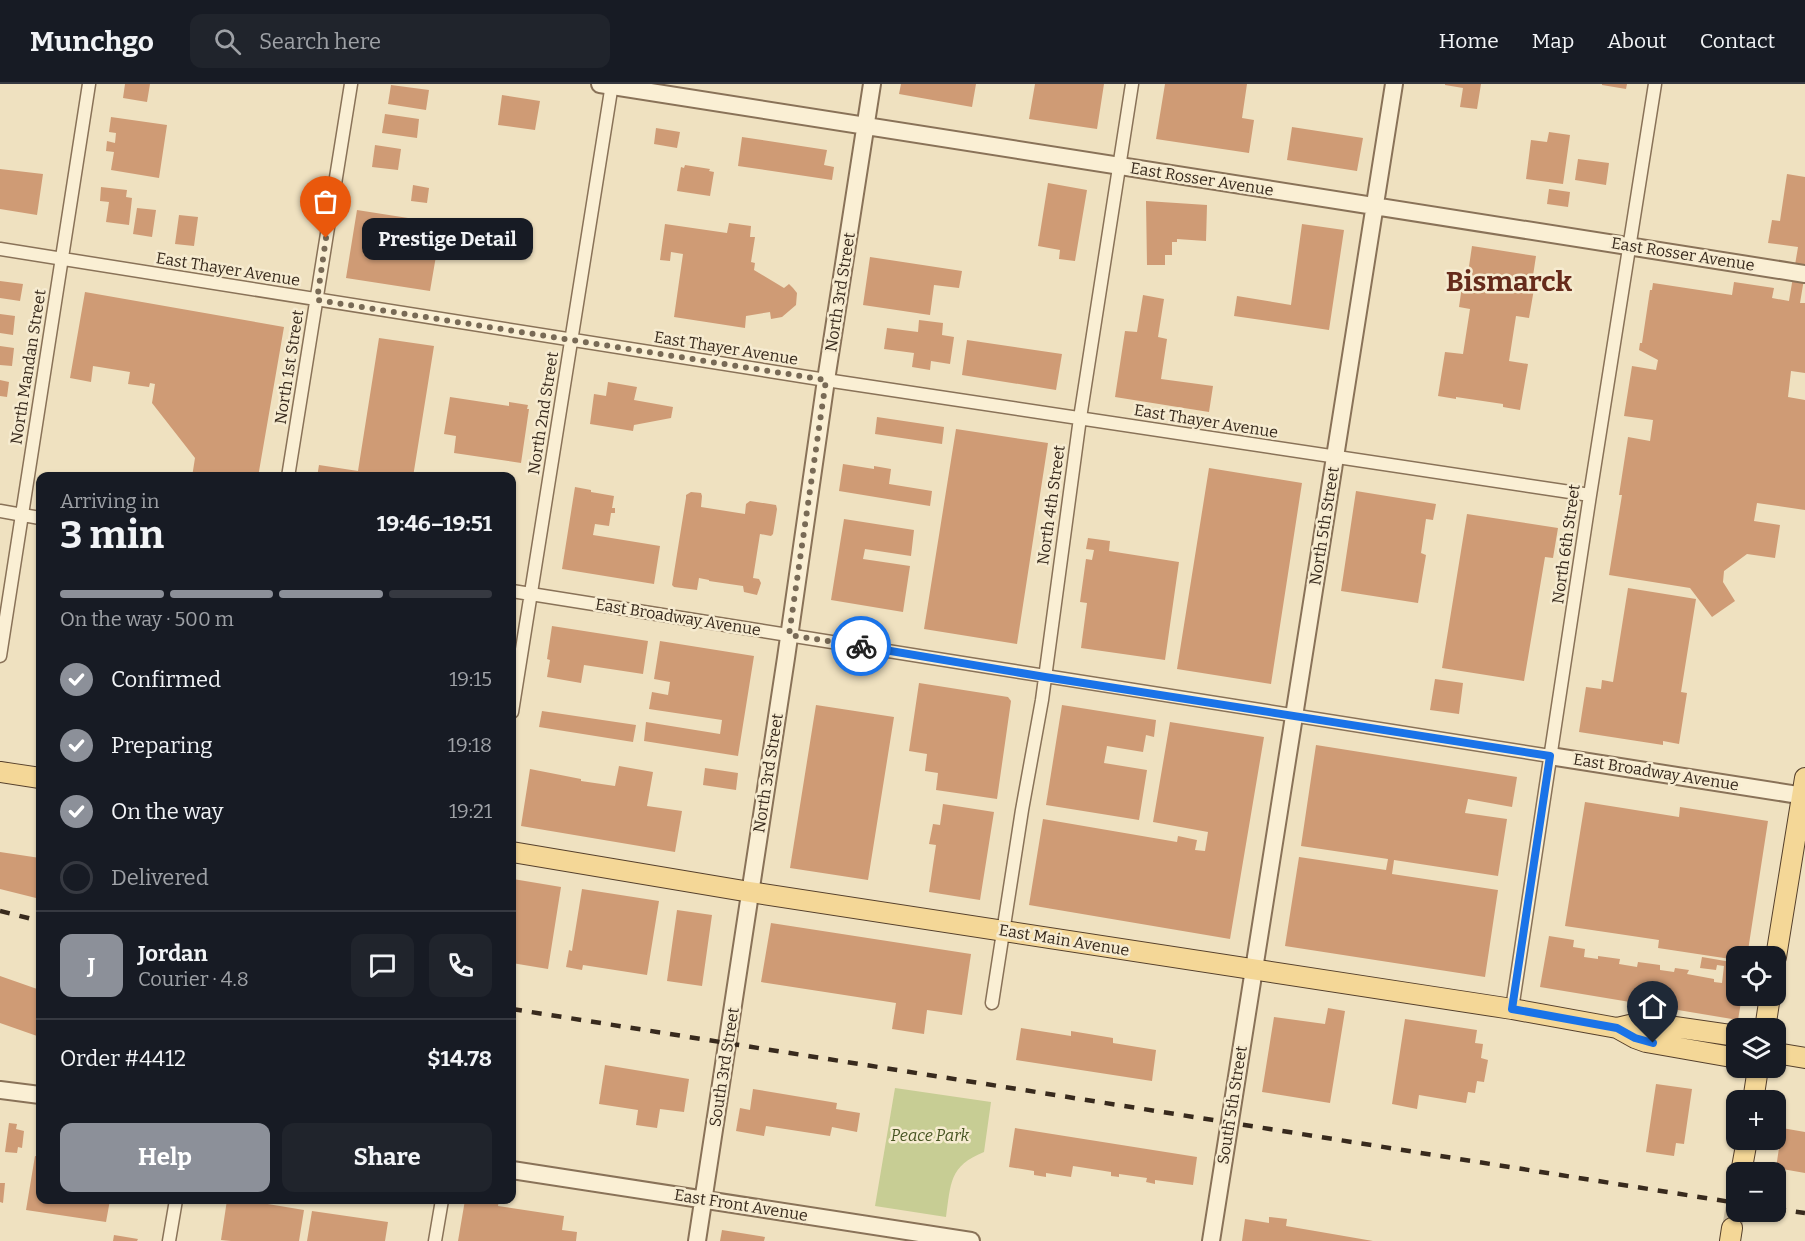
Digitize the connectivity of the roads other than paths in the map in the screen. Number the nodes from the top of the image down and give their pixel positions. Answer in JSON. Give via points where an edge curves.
{"nodes":[{"id":1,"x":89,"y":84,"type":"edge"},
{"id":2,"x":351,"y":84,"type":"edge"},
{"id":3,"x":872,"y":84,"type":"edge"},
{"id":4,"x":1132,"y":84,"type":"edge"},
{"id":5,"x":1394,"y":84,"type":"edge"},
{"id":6,"x":1655,"y":84,"type":"edge"},
{"id":7,"x":608,"y":85,"type":"edge"},
{"id":8,"x":866,"y":127,"type":"junction"},
{"id":9,"x":1119,"y":166,"type":"junction"},
{"id":10,"x":1375,"y":206,"type":"junction"},
{"id":11,"x":1629,"y":246,"type":"junction"},
{"id":12,"x":0,"y":249,"type":"edge"},
{"id":13,"x":61,"y":258,"type":"junction"},
{"id":14,"x":1805,"y":274,"type":"edge"},
{"id":15,"x":317,"y":300,"type":"junction"},
{"id":16,"x":571,"y":340,"type":"junction"},
{"id":17,"x":826,"y":380,"type":"junction"},
{"id":18,"x":1080,"y":418,"type":"junction"},
{"id":19,"x":1334,"y":458,"type":"junction"},
{"id":20,"x":289,"y":472,"type":"edge"},
{"id":21,"x":1590,"y":495,"type":"junction"},
{"id":22,"x":0,"y":511,"type":"edge"},
{"id":23,"x":22,"y":515,"type":"junction"},
{"id":24,"x":36,"y":517,"type":"edge"},
{"id":25,"x":516,"y":592,"type":"edge"},
{"id":26,"x":531,"y":594,"type":"junction"},
{"id":27,"x":789,"y":635,"type":"junction"},
{"id":28,"x":0,"y":656,"type":"edge"},
{"id":29,"x":1045,"y":677,"type":"junction"},
{"id":30,"x":516,"y":687,"type":"edge"},
{"id":31,"x":1294,"y":717,"type":"junction"},
{"id":32,"x":1550,"y":756,"type":"junction"},
{"id":33,"x":0,"y":771,"type":"edge"},
{"id":34,"x":36,"y":777,"type":"edge"},
{"id":35,"x":1804,"y":790,"type":"edge"},
{"id":36,"x":516,"y":853,"type":"edge"},
{"id":37,"x":750,"y":892,"type":"junction"},
{"id":38,"x":1003,"y":930,"type":"junction"},
{"id":39,"x":1778,"y":946,"type":"edge"},
{"id":40,"x":1254,"y":968,"type":"junction"},
{"id":41,"x":992,"y":1004,"type":"dead end"},
{"id":42,"x":1512,"y":1009,"type":"junction"},
{"id":43,"x":1617,"y":1028,"type":"junction"},
{"id":44,"x":1726,"y":1034,"type":"edge"},
{"id":45,"x":1786,"y":1055,"type":"edge"},
{"id":46,"x":1726,"y":1056,"type":"edge"},
{"id":47,"x":1805,"y":1058,"type":"edge"},
{"id":48,"x":0,"y":1090,"type":"edge"},
{"id":49,"x":36,"y":1094,"type":"edge"},
{"id":50,"x":516,"y":1171,"type":"edge"},
{"id":51,"x":704,"y":1198,"type":"junction"},
{"id":52,"x":175,"y":1204,"type":"edge"},
{"id":53,"x":441,"y":1204,"type":"edge"},
{"id":54,"x":169,"y":1241,"type":"edge"},
{"id":55,"x":435,"y":1241,"type":"edge"},
{"id":56,"x":697,"y":1241,"type":"edge"},
{"id":57,"x":971,"y":1241,"type":"edge"},
{"id":58,"x":1211,"y":1241,"type":"edge"}],
"edges":[{"from":1,"to":13,"type":"street","name":"North Mandan Street"},
{"from":2,"to":15,"type":"street","name":"North 1st Street"},
{"from":3,"to":8,"type":"street","name":"North 3rd Street"},
{"from":4,"to":9,"type":"street","name":"North 4th Street"},
{"from":5,"to":10,"type":"street","name":"North 5th Street"},
{"from":6,"to":11,"type":"street","name":"North 6th Street"},
{"from":7,"to":8,"type":"street","name":"East Rosser Avenue"},
{"from":7,"to":16,"type":"street","name":"North 2nd Street"},
{"from":8,"to":9,"type":"street","name":"East Rosser Avenue"},
{"from":8,"to":17,"type":"street","name":"North 3rd Street"},
{"from":9,"to":10,"type":"street","name":"East Rosser Avenue"},
{"from":9,"to":18,"type":"street","name":"North 4th Street"},
{"from":10,"to":11,"type":"street","name":"East Rosser Avenue"},
{"from":10,"to":19,"type":"street","name":"North 5th Street"},
{"from":11,"to":14,"type":"street","name":"East Rosser Avenue"},
{"from":11,"to":21,"type":"street","name":"North 6th Street"},
{"from":12,"to":13,"type":"street","name":"East Thayer Avenue"},
{"from":13,"to":15,"type":"street","name":"East Thayer Avenue"},
{"from":13,"to":23,"type":"street","name":"North Mandan Street"},
{"from":15,"to":16,"type":"street","name":"East Thayer Avenue"},
{"from":15,"to":20,"type":"street","name":"North 1st Street"},
{"from":16,"to":17,"type":"street","name":"East Thayer Avenue"},
{"from":16,"to":26,"type":"street","name":"North 2nd Street"},
{"from":17,"to":18,"type":"street","name":"East Thayer Avenue"},
{"from":17,"to":27,"type":"street","name":"North 3rd Street"},
{"from":18,"to":19,"type":"street","name":"East Thayer Avenue"},
{"from":18,"to":29,"type":"street","name":"North 4th Street"},
{"from":19,"to":21,"type":"street","name":"East Thayer Avenue"},
{"from":19,"to":31,"type":"street","name":"North 5th Street"},
{"from":21,"to":32,"type":"street","name":"North 6th Street"},
{"from":22,"to":23,"type":"street"},
{"from":23,"to":24,"type":"street"},
{"from":23,"to":28,"type":"street","name":"North Mandan Street"},
{"from":25,"to":26,"type":"street","name":"East Broadway Avenue"},
{"from":26,"to":27,"type":"street","name":"East Broadway Avenue"},
{"from":26,"to":30,"type":"street","name":"North 2nd Street"},
{"from":27,"to":29,"type":"street","name":"East Broadway Avenue"},
{"from":27,"to":37,"type":"street","name":"North 3rd Street"},
{"from":29,"to":31,"type":"street","name":"East Broadway Avenue"},
{"from":29,"to":38,"type":"street","name":"North 4th Street"},
{"from":31,"to":32,"type":"street","name":"East Broadway Avenue"},
{"from":31,"to":40,"type":"street","name":"North 5th Street"},
{"from":32,"to":35,"type":"street","name":"East Broadway Avenue"},
{"from":32,"to":42,"type":"street","name":"North 6th Street"},
{"from":33,"to":34,"type":"main road"},
{"from":35,"to":39,"type":"main road"},
{"from":36,"to":37,"type":"main road","name":"East Main Avenue"},
{"from":37,"to":38,"type":"main road","name":"East Main Avenue"},
{"from":37,"to":51,"type":"street","name":"South 3rd Street"},
{"from":38,"to":40,"type":"main road","name":"East Main Avenue"},
{"from":38,"to":41,"type":"street","name":"North 4th Street"},
{"from":40,"to":42,"type":"main road","name":"East Main Avenue"},
{"from":40,"to":58,"type":"street","name":"South 5th Street"},
{"from":42,"to":43,"type":"main road","name":"East Main Avenue"},
{"from":43,"to":44,"type":"main road","name":"East Main Avenue","via":[[1648,1023]]},
{"from":43,"to":46,"type":"main road","name":"East Main Avenue","via":[[1646,1042]]},
{"from":45,"to":47,"type":"main road"},
{"from":48,"to":49,"type":"street"},
{"from":50,"to":51,"type":"street","name":"East Front Avenue"},
{"from":51,"to":56,"type":"street","name":"South 3rd Street"},
{"from":51,"to":57,"type":"street","name":"East Front Avenue"},
{"from":52,"to":54,"type":"street"},
{"from":53,"to":55,"type":"street"}]}
